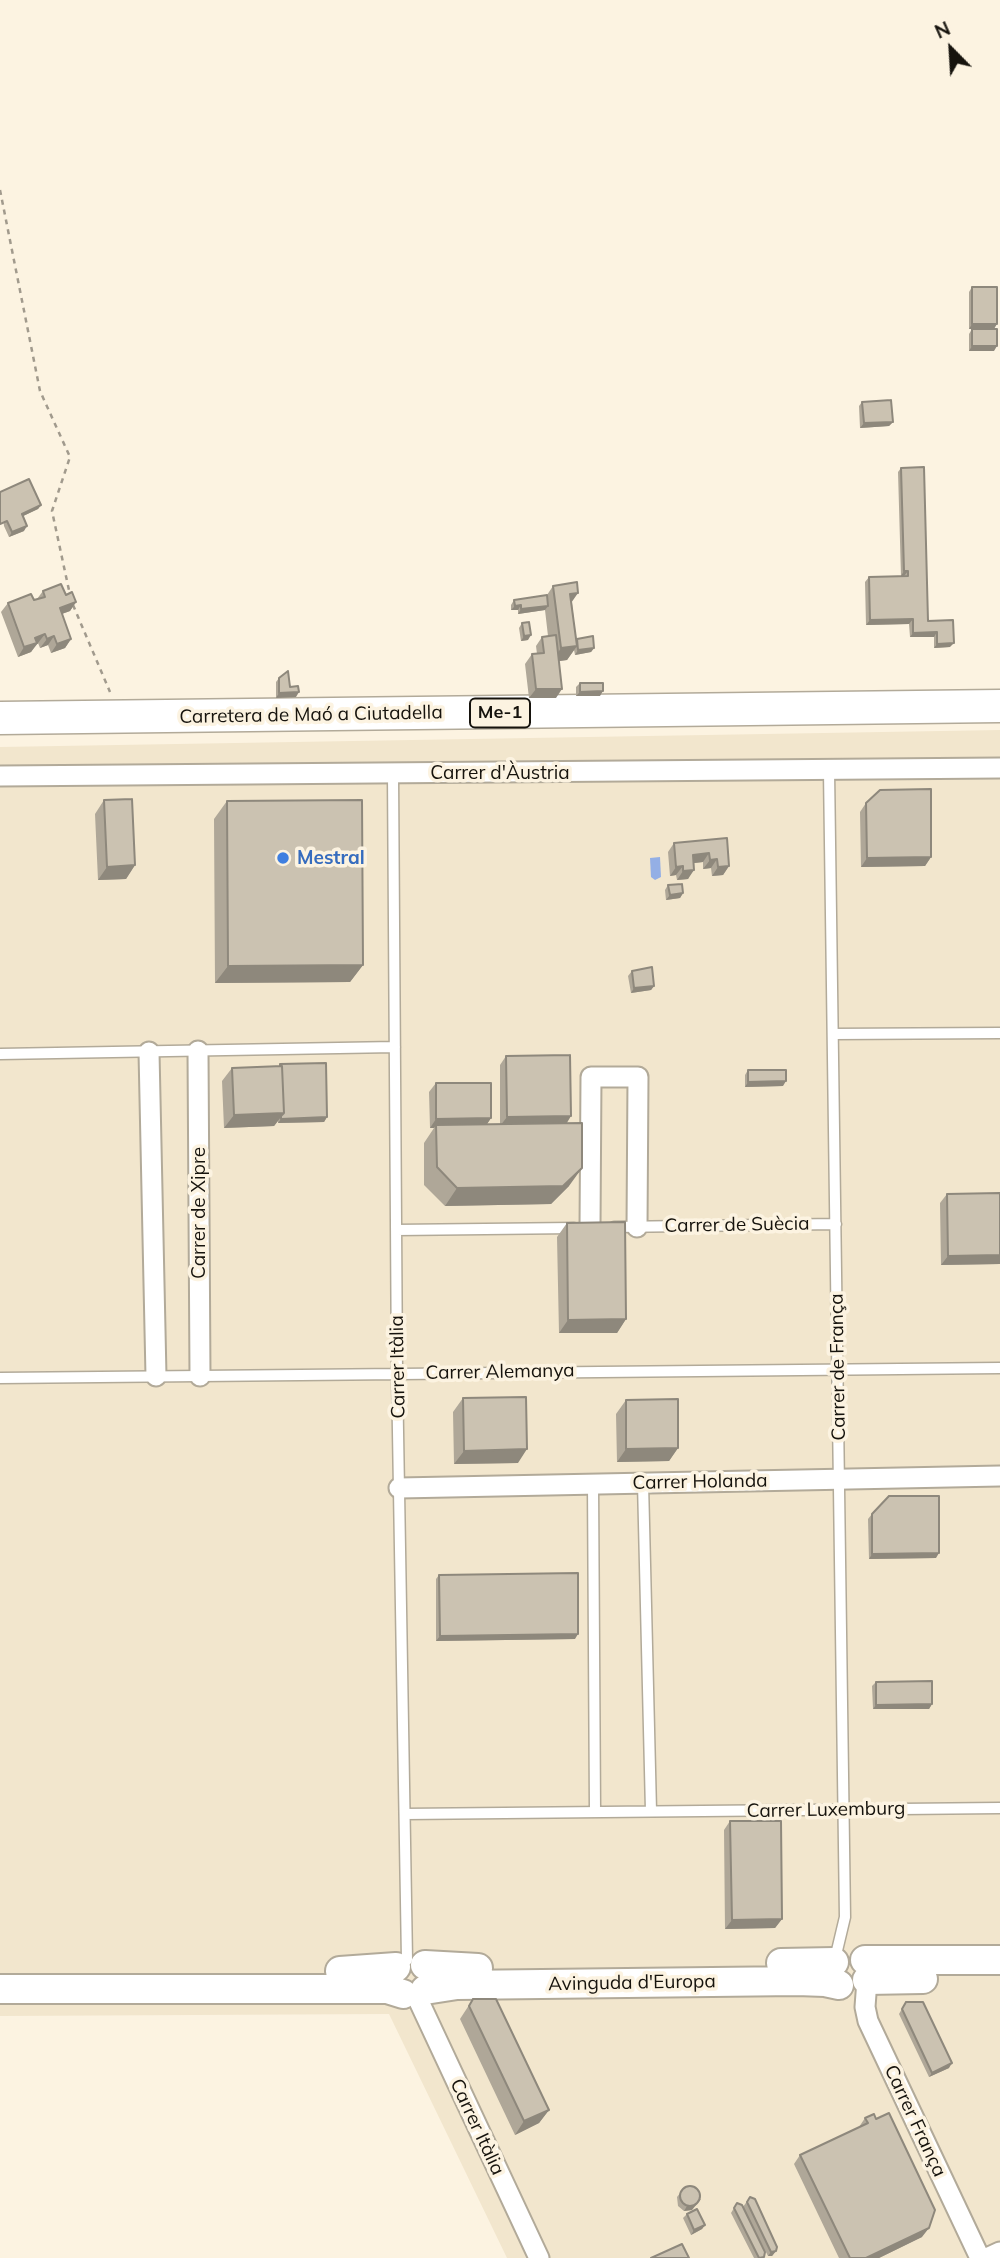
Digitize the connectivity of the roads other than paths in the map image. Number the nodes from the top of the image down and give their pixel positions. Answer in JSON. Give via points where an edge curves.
{"nodes":[{"id":1,"x":1000,"y":706,"type":"edge"},
{"id":2,"x":0,"y":718,"type":"edge"},
{"id":3,"x":1000,"y":768,"type":"edge"},
{"id":4,"x":829,"y":771,"type":"junction"},
{"id":5,"x":393,"y":774,"type":"junction"},
{"id":6,"x":0,"y":776,"type":"edge"},
{"id":7,"x":1000,"y":1033,"type":"edge"},
{"id":8,"x":833,"y":1034,"type":"junction"},
{"id":9,"x":395,"y":1047,"type":"junction"},
{"id":10,"x":198,"y":1051,"type":"junction"},
{"id":11,"x":149,"y":1052,"type":"junction"},
{"id":12,"x":0,"y":1054,"type":"edge"},
{"id":13,"x":836,"y":1224,"type":"junction"},
{"id":14,"x":590,"y":1227,"type":"junction"},
{"id":15,"x":637,"y":1227,"type":"junction"},
{"id":16,"x":396,"y":1230,"type":"junction"},
{"id":17,"x":1000,"y":1367,"type":"edge"},
{"id":18,"x":838,"y":1369,"type":"junction"},
{"id":19,"x":397,"y":1373,"type":"junction"},
{"id":20,"x":156,"y":1376,"type":"junction"},
{"id":21,"x":200,"y":1376,"type":"junction"},
{"id":22,"x":0,"y":1378,"type":"edge"},
{"id":23,"x":1000,"y":1476,"type":"edge"},
{"id":24,"x":840,"y":1479,"type":"junction"},
{"id":25,"x":643,"y":1483,"type":"junction"},
{"id":26,"x":593,"y":1484,"type":"junction"},
{"id":27,"x":399,"y":1488,"type":"junction"},
{"id":28,"x":1000,"y":1808,"type":"edge"},
{"id":29,"x":843,"y":1810,"type":"junction"},
{"id":30,"x":595,"y":1811,"type":"junction"},
{"id":31,"x":651,"y":1811,"type":"junction"},
{"id":32,"x":405,"y":1814,"type":"junction"},
{"id":33,"x":1000,"y":1960,"type":"edge"},
{"id":34,"x":866,"y":1970,"type":"junction"},
{"id":35,"x":0,"y":1972,"type":"edge"},
{"id":36,"x":836,"y":1974,"type":"junction"},
{"id":37,"x":1000,"y":1978,"type":"edge"},
{"id":38,"x":412,"y":1979,"type":"junction"},
{"id":39,"x":0,"y":1989,"type":"edge"},
{"id":40,"x":1000,"y":2252,"type":"edge"},
{"id":41,"x":539,"y":2258,"type":"edge"},
{"id":42,"x":980,"y":2258,"type":"edge"},
{"id":43,"x":987,"y":2258,"type":"edge"}],
"edges":[{"from":1,"to":2,"type":"main road","name":"Carretera de Maó a Ciutadella","number":"Me-1"},
{"from":3,"to":4,"type":"street","name":"Carrer d'Àustria"},
{"from":4,"to":5,"type":"street","name":"Carrer d'Àustria"},
{"from":4,"to":8,"type":"lane","name":"Carrer de França"},
{"from":5,"to":6,"type":"street","name":"Carrer d'Àustria"},
{"from":5,"to":9,"type":"lane","name":"Carrer Itàlia"},
{"from":7,"to":8,"type":"lane"},
{"from":8,"to":13,"type":"lane","name":"Carrer de França"},
{"from":9,"to":10,"type":"lane"},
{"from":9,"to":16,"type":"lane","name":"Carrer Itàlia"},
{"from":10,"to":11,"type":"lane"},
{"from":10,"to":21,"type":"street","name":"Carrer de Xipre"},
{"from":11,"to":12,"type":"lane"},
{"from":11,"to":20,"type":"street"},
{"from":13,"to":15,"type":"lane","name":"Carrer de Suècia"},
{"from":13,"to":18,"type":"lane","name":"Carrer de França"},
{"from":14,"to":15,"type":"lane","name":"Carrer de Suècia"},
{"from":14,"to":15,"type":"street","name":"Carrer de Suècia","via":[[591,1077],[638,1077]]},
{"from":14,"to":16,"type":"lane","name":"Carrer de Suècia"},
{"from":16,"to":19,"type":"lane","name":"Carrer Itàlia"},
{"from":17,"to":18,"type":"lane","name":"Carrer Alemanya"},
{"from":18,"to":19,"type":"lane","name":"Carrer Alemanya"},
{"from":18,"to":24,"type":"lane","name":"Carrer de França"},
{"from":19,"to":21,"type":"lane","name":"Carrer Alemanya"},
{"from":19,"to":27,"type":"lane","name":"Carrer Itàlia"},
{"from":20,"to":21,"type":"lane","name":"Carrer Alemanya"},
{"from":20,"to":22,"type":"lane","name":"Carrer Alemanya"},
{"from":23,"to":24,"type":"street","name":"Carrer Holanda"},
{"from":24,"to":25,"type":"street","name":"Carrer Holanda"},
{"from":24,"to":29,"type":"lane","name":"Carrer de França"},
{"from":25,"to":26,"type":"street","name":"Carrer Holanda"},
{"from":25,"to":31,"type":"lane"},
{"from":26,"to":27,"type":"street","name":"Carrer Holanda"},
{"from":26,"to":30,"type":"lane"},
{"from":27,"to":32,"type":"lane","name":"Carrer Itàlia"},
{"from":28,"to":29,"type":"lane","name":"Carrer Luxemburg"},
{"from":29,"to":31,"type":"lane","name":"Carrer Luxemburg"},
{"from":29,"to":36,"type":"lane","name":"Carrer de França","via":[[845,1917]]},
{"from":30,"to":31,"type":"lane","name":"Carrer Luxemburg"},
{"from":30,"to":32,"type":"lane","name":"Carrer Luxemburg"},
{"from":32,"to":38,"type":"lane","name":"Carrer Itàlia"},
{"from":33,"to":34,"type":"street","name":"Avinguda d'Europa"},
{"from":34,"to":36,"type":"street","name":"Avinguda d'Europa","via":[[861,1955],[849,1952],[838,1957]]},
{"from":34,"to":37,"type":"street","name":"Avinguda d'Europa"},
{"from":34,"to":42,"type":"street","name":"Carrer França","via":[[867,2021]]},
{"from":35,"to":38,"type":"street","name":"Avinguda d'Europa","via":[[354,1970]]},
{"from":36,"to":38,"type":"street","name":"Avinguda d'Europa","via":[[458,1968]]},
{"from":38,"to":39,"type":"street","name":"Avinguda d'Europa","via":[[387,1989]]},
{"from":38,"to":41,"type":"street","name":"Carrer Itàlia"},
{"from":40,"to":43,"type":"street"}]}
